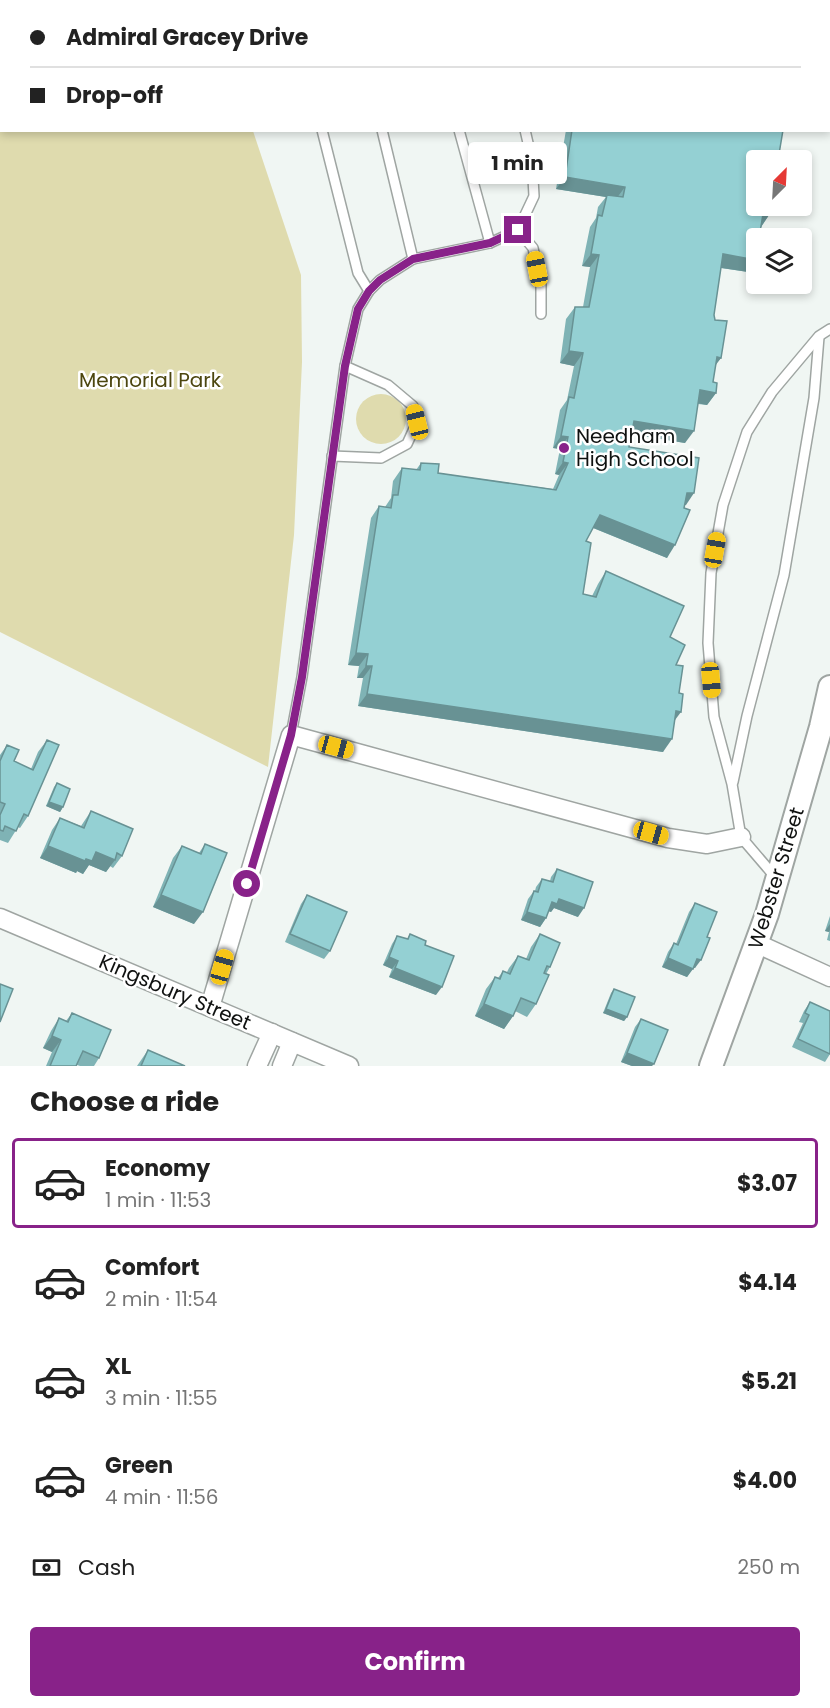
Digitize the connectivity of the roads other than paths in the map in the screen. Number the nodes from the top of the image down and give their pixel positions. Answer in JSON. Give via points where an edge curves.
{"nodes":[{"id":1,"x":323,"y":132,"type":"edge"},
{"id":2,"x":382,"y":132,"type":"edge"},
{"id":3,"x":460,"y":132,"type":"edge"},
{"id":4,"x":525,"y":132,"type":"edge"},
{"id":5,"x":518,"y":230,"type":"junction"},
{"id":6,"x":490,"y":243,"type":"junction"},
{"id":7,"x":413,"y":259,"type":"junction"},
{"id":8,"x":369,"y":291,"type":"junction"},
{"id":9,"x":541,"y":314,"type":"dead end"},
{"id":10,"x":830,"y":329,"type":"edge"},
{"id":11,"x":819,"y":336,"type":"junction"},
{"id":12,"x":345,"y":366,"type":"junction"},
{"id":13,"x":332,"y":456,"type":"junction"},
{"id":14,"x":830,"y":687,"type":"edge"},
{"id":15,"x":291,"y":735,"type":"junction"},
{"id":16,"x":732,"y":784,"type":"junction"},
{"id":17,"x":741,"y":837,"type":"junction"},
{"id":18,"x":778,"y":880,"type":"junction"},
{"id":19,"x":0,"y":918,"type":"edge"},
{"id":20,"x":758,"y":944,"type":"junction"},
{"id":21,"x":830,"y":977,"type":"edge"},
{"id":22,"x":210,"y":1007,"type":"junction"},
{"id":23,"x":272,"y":1033,"type":"junction"},
{"id":24,"x":292,"y":1042,"type":"junction"},
{"id":25,"x":257,"y":1066,"type":"edge"},
{"id":26,"x":282,"y":1066,"type":"edge"},
{"id":27,"x":350,"y":1066,"type":"edge"},
{"id":28,"x":711,"y":1066,"type":"edge"}],
"edges":[{"from":1,"to":8,"type":"lane","via":[[358,273]]},
{"from":2,"to":7,"type":"lane"},
{"from":3,"to":6,"type":"lane"},
{"from":4,"to":5,"type":"lane","via":[[534,196]]},
{"from":5,"to":6,"type":"lane"},
{"from":5,"to":9,"type":"lane","via":[[533,248],[541,285]]},
{"from":6,"to":7,"type":"lane"},
{"from":7,"to":8,"type":"lane"},
{"from":8,"to":12,"type":"lane","via":[[358,309]]},
{"from":10,"to":11,"type":"lane"},
{"from":11,"to":16,"type":"lane","via":[[814,398],[784,575]]},
{"from":11,"to":16,"type":"lane","via":[[772,392],[747,432],[723,505],[711,573],[708,643],[714,717]]},
{"from":12,"to":13,"type":"lane"},
{"from":12,"to":13,"type":"lane","via":[[388,385],[413,406],[417,422],[407,444],[381,458]]},
{"from":13,"to":15,"type":"lane"},
{"from":14,"to":18,"type":"street","name":"Webster Street"},
{"from":15,"to":17,"type":"street","via":[[668,838],[707,844]]},
{"from":15,"to":22,"type":"street"},
{"from":16,"to":17,"type":"lane"},
{"from":17,"to":18,"type":"lane"},
{"from":18,"to":20,"type":"street","name":"Webster Street"},
{"from":19,"to":22,"type":"street","name":"Kingsbury Street"},
{"from":20,"to":21,"type":"street"},
{"from":20,"to":28,"type":"street","name":"Webster Street"},
{"from":22,"to":23,"type":"street","name":"Kingsbury Street"},
{"from":23,"to":24,"type":"street","name":"Kingsbury Street"},
{"from":23,"to":25,"type":"street"},
{"from":24,"to":26,"type":"street"},
{"from":24,"to":27,"type":"street","name":"Kingsbury Street"}]}
